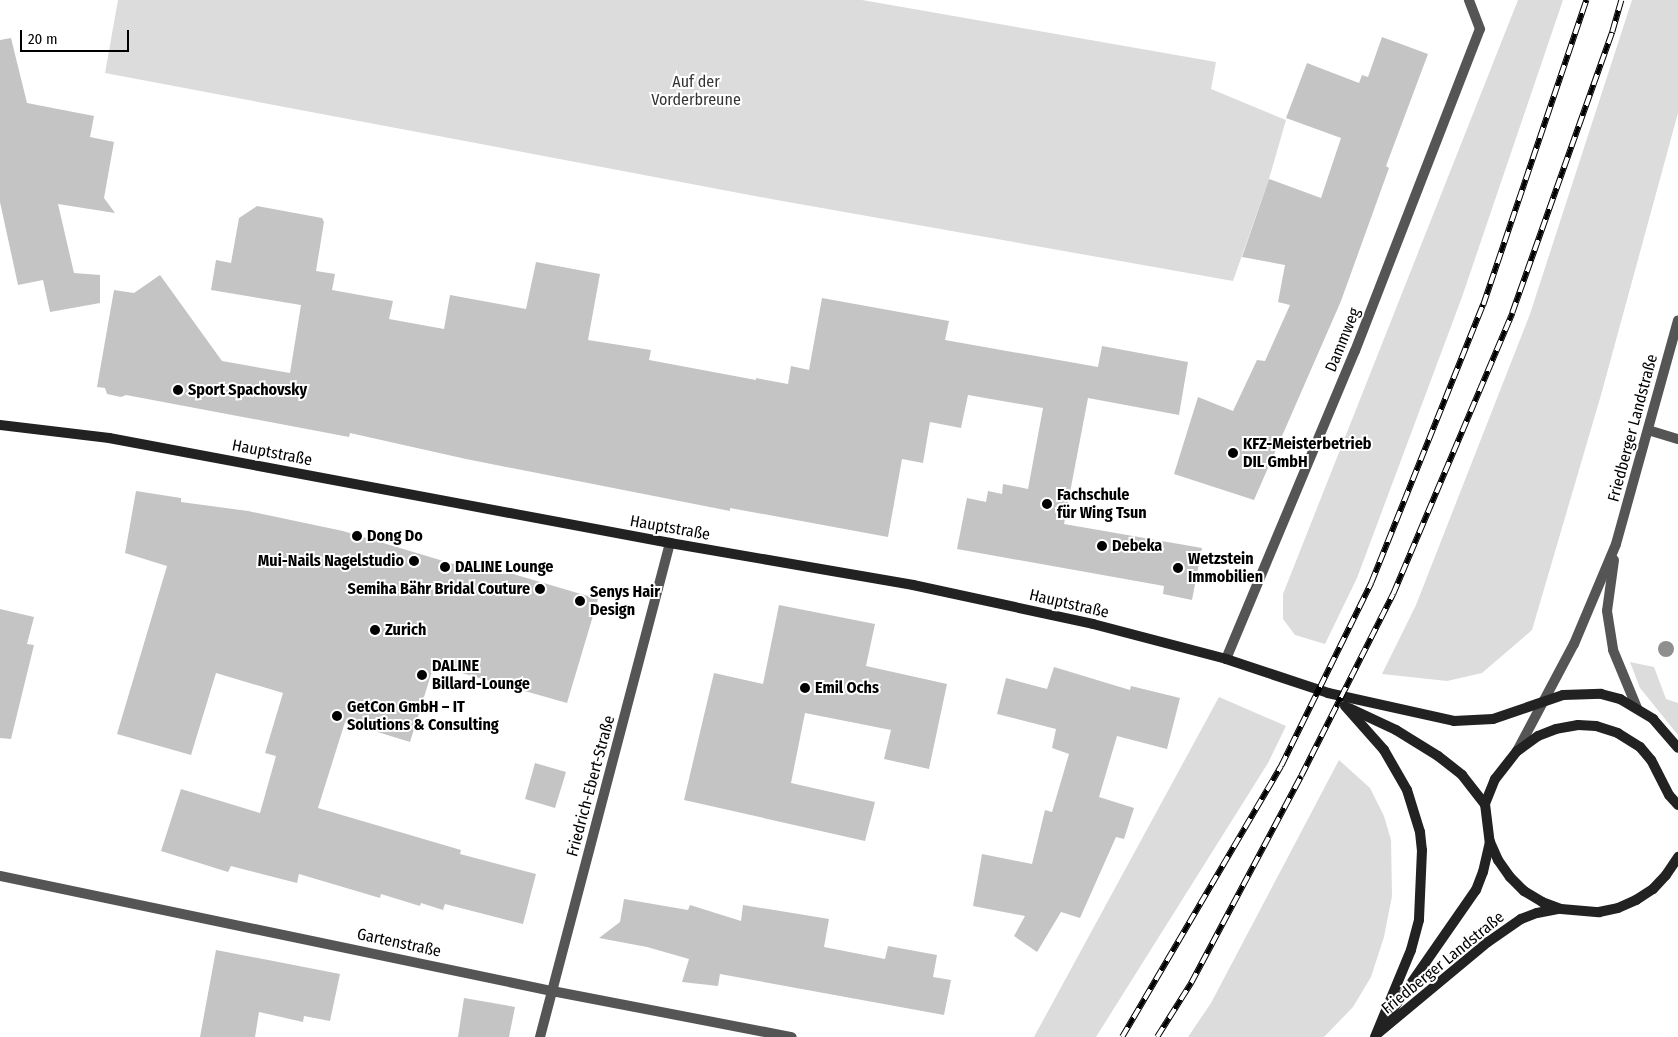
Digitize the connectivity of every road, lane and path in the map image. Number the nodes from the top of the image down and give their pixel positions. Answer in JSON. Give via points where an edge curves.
{"nodes":[{"id":1,"x":1469,"y":0,"type":"edge"},
{"id":2,"x":1678,"y":320,"type":"edge"},
{"id":3,"x":0,"y":425,"type":"edge"},
{"id":4,"x":1648,"y":430,"type":"junction"},
{"id":5,"x":1678,"y":439,"type":"edge"},
{"id":6,"x":670,"y":543,"type":"junction"},
{"id":7,"x":1616,"y":544,"type":"junction"},
{"id":8,"x":1226,"y":659,"type":"junction"},
{"id":9,"x":1328,"y":693,"type":"junction"},
{"id":10,"x":1544,"y":700,"type":"junction"},
{"id":11,"x":1345,"y":706,"type":"junction"},
{"id":12,"x":1637,"y":708,"type":"junction"},
{"id":13,"x":1678,"y":748,"type":"edge"},
{"id":14,"x":1516,"y":751,"type":"junction"},
{"id":15,"x":1485,"y":804,"type":"junction"},
{"id":16,"x":1678,"y":805,"type":"edge"},
{"id":17,"x":1490,"y":842,"type":"junction"},
{"id":18,"x":1678,"y":857,"type":"edge"},
{"id":19,"x":1678,"y":872,"type":"edge"},
{"id":20,"x":1666,"y":875,"type":"junction"},
{"id":21,"x":0,"y":876,"type":"edge"},
{"id":22,"x":1561,"y":909,"type":"junction"},
{"id":23,"x":552,"y":991,"type":"junction"},
{"id":24,"x":540,"y":1037,"type":"edge"},
{"id":25,"x":792,"y":1037,"type":"edge"},
{"id":26,"x":1375,"y":1037,"type":"edge"}],
"edges":[{"from":1,"to":8,"type":"street","name":"Dammweg","via":[[1480,29],[1355,351]]},
{"from":2,"to":4,"type":"street","name":"Friedberger Landstraße"},
{"from":3,"to":6,"type":"main road","name":"Hauptstraße","via":[[109,438]]},
{"from":4,"to":5,"type":"street"},
{"from":4,"to":7,"type":"street","name":"Friedberger Landstraße"},
{"from":6,"to":8,"type":"main road","name":"Hauptstraße","via":[[913,585],[1094,624]]},
{"from":6,"to":23,"type":"street","name":"Friedrich-Ebert-Straße"},
{"from":7,"to":10,"type":"street","name":"Friedberger Landstraße","via":[[1574,644]]},
{"from":7,"to":12,"type":"street","name":"Friedberger Landstraße","via":[[1606,610],[1613,650]]},
{"from":8,"to":9,"type":"main road","name":"Hauptstraße"},
{"from":9,"to":10,"type":"main road","name":"Hauptstraße","via":[[1454,721],[1493,720]]},
{"from":9,"to":11,"type":"main road","name":"Hauptstraße"},
{"from":10,"to":12,"type":"main road","name":"Friedberger Landstraße","via":[[1563,695],[1601,694]]},
{"from":10,"to":14,"type":"street","name":"Friedberger Landstraße"},
{"from":11,"to":15,"type":"main road","name":"Hauptstraße","via":[[1396,730],[1438,756],[1462,775]]},
{"from":11,"to":26,"type":"main road","via":[[1384,750],[1408,790],[1422,850],[1419,920],[1411,950]]},
{"from":12,"to":13,"type":"main road","name":"Friedberger Landstraße","via":[[1653,719]]},
{"from":14,"to":15,"type":"main road","name":"Friedberger Landstraße","via":[[1495,779]]},
{"from":14,"to":16,"type":"main road","name":"Friedberger Landstraße","via":[[1538,736],[1556,729],[1596,726],[1618,733],[1640,747],[1651,760],[1669,795]]},
{"from":15,"to":17,"type":"main road","name":"Friedberger Landstraße"},
{"from":17,"to":22,"type":"main road","name":"Friedberger Landstraße","via":[[1498,860],[1524,891]]},
{"from":17,"to":26,"type":"main road","name":"Friedberger Landstraße","via":[[1476,890]]},
{"from":18,"to":20,"type":"main road","name":"Friedberger Landstraße"},
{"from":19,"to":20,"type":"main road"},
{"from":20,"to":22,"type":"main road","name":"Friedberger Landstraße","via":[[1653,889],[1618,908],[1599,912]]},
{"from":21,"to":23,"type":"street","name":"Gartenstraße"},
{"from":22,"to":26,"type":"main road","name":"Friedberger Landstraße","via":[[1537,913],[1493,938]]},
{"from":23,"to":24,"type":"street","name":"Friedrich-Ebert-Straße"},
{"from":23,"to":25,"type":"street","name":"Gartenstraße"}]}
